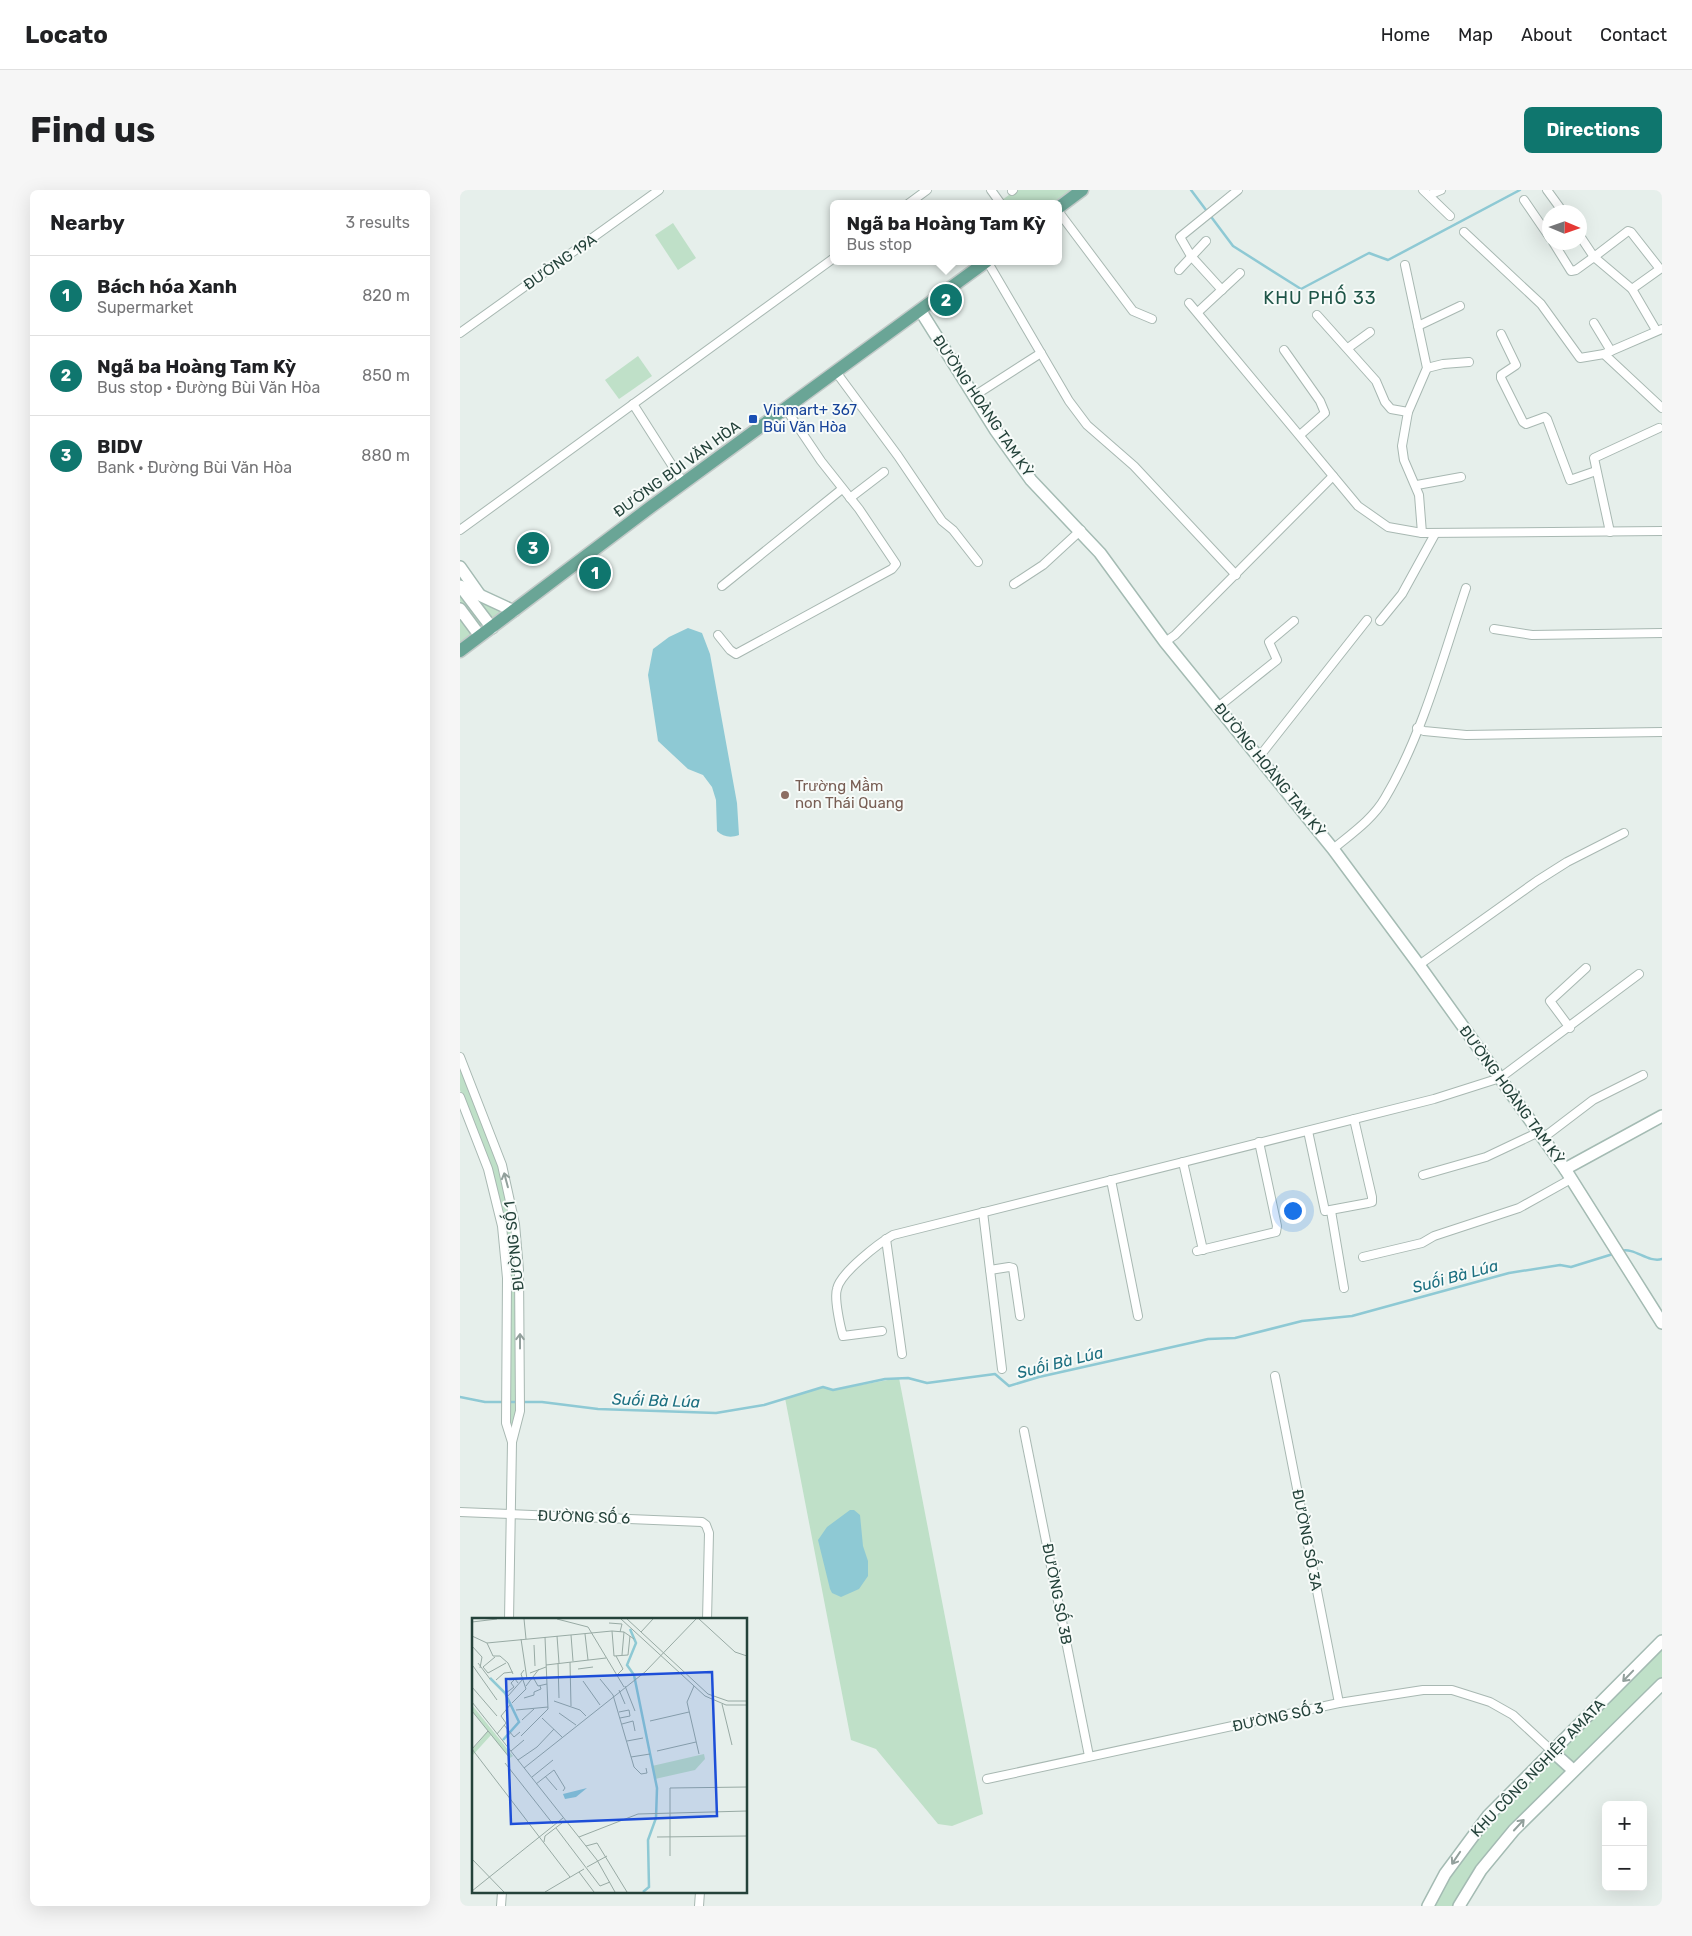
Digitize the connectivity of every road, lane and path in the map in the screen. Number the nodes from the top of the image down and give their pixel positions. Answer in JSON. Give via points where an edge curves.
{"nodes":[{"id":1,"x":659,"y":190,"type":"edge"},
{"id":2,"x":927,"y":190,"type":"edge"},
{"id":3,"x":1082,"y":190,"type":"edge"},
{"id":4,"x":1238,"y":190,"type":"edge"},
{"id":5,"x":1441,"y":190,"type":"edge"},
{"id":6,"x":1548,"y":190,"type":"edge"},
{"id":7,"x":1426,"y":192,"type":"edge"},
{"id":8,"x":913,"y":200,"type":"edge"},
{"id":9,"x":1524,"y":200,"type":"dead end"},
{"id":10,"x":1558,"y":205,"type":"edge"},
{"id":11,"x":1062,"y":207,"type":"edge"},
{"id":12,"x":1062,"y":215,"type":"edge"},
{"id":13,"x":1450,"y":216,"type":"dead end"},
{"id":14,"x":1542,"y":226,"type":"edge"},
{"id":15,"x":1464,"y":232,"type":"dead end"},
{"id":16,"x":1206,"y":242,"type":"dead end"},
{"id":17,"x":1587,"y":246,"type":"edge"},
{"id":18,"x":1558,"y":250,"type":"edge"},
{"id":19,"x":1191,"y":256,"type":"junction"},
{"id":20,"x":1594,"y":256,"type":"junction"},
{"id":21,"x":830,"y":261,"type":"edge"},
{"id":22,"x":982,"y":265,"type":"edge"},
{"id":23,"x":989,"y":265,"type":"edge"},
{"id":24,"x":1405,"y":265,"type":"dead end"},
{"id":25,"x":1179,"y":270,"type":"dead end"},
{"id":26,"x":1240,"y":273,"type":"dead end"},
{"id":27,"x":1632,"y":289,"type":"junction"},
{"id":28,"x":1222,"y":290,"type":"junction"},
{"id":29,"x":1189,"y":302,"type":"dead end"},
{"id":30,"x":1460,"y":306,"type":"dead end"},
{"id":31,"x":920,"y":310,"type":"junction"},
{"id":32,"x":1198,"y":312,"type":"junction"},
{"id":33,"x":1317,"y":315,"type":"dead end"},
{"id":34,"x":1152,"y":319,"type":"dead end"},
{"id":35,"x":1594,"y":323,"type":"dead end"},
{"id":36,"x":1418,"y":326,"type":"junction"},
{"id":37,"x":1659,"y":330,"type":"edge"},
{"id":38,"x":1370,"y":332,"type":"dead end"},
{"id":39,"x":460,"y":334,"type":"edge"},
{"id":40,"x":1501,"y":334,"type":"dead end"},
{"id":41,"x":1348,"y":348,"type":"junction"},
{"id":42,"x":1284,"y":350,"type":"dead end"},
{"id":43,"x":1607,"y":352,"type":"junction"},
{"id":44,"x":1041,"y":353,"type":"junction"},
{"id":45,"x":1469,"y":362,"type":"dead end"},
{"id":46,"x":1427,"y":368,"type":"junction"},
{"id":47,"x":836,"y":372,"type":"junction"},
{"id":48,"x":974,"y":396,"type":"junction"},
{"id":49,"x":633,"y":404,"type":"junction"},
{"id":50,"x":1662,"y":408,"type":"edge"},
{"id":51,"x":786,"y":410,"type":"junction"},
{"id":52,"x":1408,"y":412,"type":"junction"},
{"id":53,"x":1659,"y":428,"type":"dead end"},
{"id":54,"x":1300,"y":435,"type":"junction"},
{"id":55,"x":1596,"y":471,"type":"junction"},
{"id":56,"x":884,"y":472,"type":"dead end"},
{"id":57,"x":1333,"y":476,"type":"junction"},
{"id":58,"x":1461,"y":477,"type":"dead end"},
{"id":59,"x":684,"y":484,"type":"junction"},
{"id":60,"x":1417,"y":485,"type":"junction"},
{"id":61,"x":842,"y":489,"type":"junction"},
{"id":62,"x":850,"y":498,"type":"junction"},
{"id":63,"x":460,"y":530,"type":"edge"},
{"id":64,"x":1081,"y":530,"type":"junction"},
{"id":65,"x":1662,"y":531,"type":"edge"},
{"id":66,"x":1610,"y":532,"type":"junction"},
{"id":67,"x":1422,"y":533,"type":"junction"},
{"id":68,"x":1435,"y":534,"type":"junction"},
{"id":69,"x":978,"y":562,"type":"dead end"},
{"id":70,"x":460,"y":567,"type":"edge"},
{"id":71,"x":1236,"y":575,"type":"junction"},
{"id":72,"x":1014,"y":584,"type":"dead end"},
{"id":73,"x":460,"y":586,"type":"edge"},
{"id":74,"x":722,"y":586,"type":"dead end"},
{"id":75,"x":1466,"y":588,"type":"dead end"},
{"id":76,"x":480,"y":596,"type":"junction"},
{"id":77,"x":460,"y":609,"type":"edge"},
{"id":78,"x":514,"y":611,"type":"junction"},
{"id":79,"x":1368,"y":620,"type":"dead end"},
{"id":80,"x":1294,"y":621,"type":"dead end"},
{"id":81,"x":1380,"y":622,"type":"dead end"},
{"id":82,"x":492,"y":628,"type":"junction"},
{"id":83,"x":1494,"y":629,"type":"dead end"},
{"id":84,"x":1662,"y":633,"type":"edge"},
{"id":85,"x":718,"y":635,"type":"dead end"},
{"id":86,"x":480,"y":636,"type":"junction"},
{"id":87,"x":1166,"y":642,"type":"junction"},
{"id":88,"x":460,"y":651,"type":"edge"},
{"id":89,"x":1218,"y":707,"type":"junction"},
{"id":90,"x":1418,"y":728,"type":"junction"},
{"id":91,"x":1662,"y":732,"type":"edge"},
{"id":92,"x":1259,"y":757,"type":"junction"},
{"id":93,"x":1624,"y":833,"type":"dead end"},
{"id":94,"x":1333,"y":849,"type":"junction"},
{"id":95,"x":1419,"y":965,"type":"junction"},
{"id":96,"x":1586,"y":968,"type":"dead end"},
{"id":97,"x":1639,"y":974,"type":"dead end"},
{"id":98,"x":1570,"y":1028,"type":"junction"},
{"id":99,"x":460,"y":1057,"type":"edge"},
{"id":100,"x":1644,"y":1075,"type":"dead end"},
{"id":101,"x":1500,"y":1078,"type":"junction"},
{"id":102,"x":460,"y":1097,"type":"edge"},
{"id":103,"x":1662,"y":1116,"type":"edge"},
{"id":104,"x":1354,"y":1119,"type":"junction"},
{"id":105,"x":1308,"y":1130,"type":"junction"},
{"id":106,"x":1541,"y":1135,"type":"junction"},
{"id":107,"x":1259,"y":1142,"type":"junction"},
{"id":108,"x":1183,"y":1162,"type":"junction"},
{"id":109,"x":1568,"y":1174,"type":"junction"},
{"id":110,"x":1422,"y":1175,"type":"dead end"},
{"id":111,"x":1111,"y":1180,"type":"junction"},
{"id":112,"x":1331,"y":1211,"type":"junction"},
{"id":113,"x":983,"y":1212,"type":"junction"},
{"id":114,"x":515,"y":1224,"type":"junction"},
{"id":115,"x":502,"y":1226,"type":"junction"},
{"id":116,"x":886,"y":1239,"type":"junction"},
{"id":117,"x":1363,"y":1257,"type":"dead end"},
{"id":118,"x":990,"y":1270,"type":"junction"},
{"id":119,"x":1344,"y":1288,"type":"dead end"},
{"id":120,"x":1020,"y":1316,"type":"dead end"},
{"id":121,"x":1138,"y":1316,"type":"dead end"},
{"id":122,"x":1662,"y":1323,"type":"edge"},
{"id":123,"x":882,"y":1331,"type":"dead end"},
{"id":124,"x":902,"y":1354,"type":"dead end"},
{"id":125,"x":1002,"y":1369,"type":"dead end"},
{"id":126,"x":1275,"y":1376,"type":"dead end"},
{"id":127,"x":1024,"y":1431,"type":"dead end"},
{"id":128,"x":512,"y":1442,"type":"junction"},
{"id":129,"x":460,"y":1512,"type":"edge"},
{"id":130,"x":511,"y":1514,"type":"junction"},
{"id":131,"x":509,"y":1618,"type":"edge"},
{"id":132,"x":707,"y":1618,"type":"edge"},
{"id":133,"x":1662,"y":1641,"type":"edge"},
{"id":134,"x":1662,"y":1684,"type":"edge"},
{"id":135,"x":1339,"y":1703,"type":"junction"},
{"id":136,"x":1553,"y":1752,"type":"junction"},
{"id":137,"x":1089,"y":1756,"type":"junction"},
{"id":138,"x":1572,"y":1770,"type":"junction"},
{"id":139,"x":987,"y":1779,"type":"dead end"},
{"id":140,"x":1428,"y":1906,"type":"edge"},
{"id":141,"x":1459,"y":1906,"type":"edge"}],
"edges":[{"from":1,"to":39,"type":"street","name":"ĐƯỜNG 19A"},
{"from":2,"to":8,"type":"street"},
{"from":3,"to":11,"type":"main road"},
{"from":4,"to":19,"type":"street","via":[[1180,237]]},
{"from":5,"to":7,"type":"street"},
{"from":6,"to":10,"type":"street"},
{"from":7,"to":13,"type":"street"},
{"from":9,"to":14,"type":"street"},
{"from":12,"to":34,"type":"street","via":[[1133,312]]},
{"from":15,"to":43,"type":"street","via":[[1541,304],[1575,354],[1586,358]]},
{"from":16,"to":19,"type":"street"},
{"from":17,"to":20,"type":"street"},
{"from":18,"to":20,"type":"street","via":[[1571,271]]},
{"from":19,"to":25,"type":"street"},
{"from":19,"to":28,"type":"street"},
{"from":20,"to":27,"type":"street"},
{"from":20,"to":27,"type":"street","via":[[1631,232],[1660,269]]},
{"from":21,"to":49,"type":"street"},
{"from":22,"to":31,"type":"main road","name":"ĐƯỜNG BÙI VĂN HÒA"},
{"from":23,"to":44,"type":"street"},
{"from":24,"to":36,"type":"street"},
{"from":26,"to":28,"type":"street"},
{"from":27,"to":37,"type":"street"},
{"from":28,"to":32,"type":"street"},
{"from":29,"to":32,"type":"street"},
{"from":30,"to":36,"type":"street"},
{"from":31,"to":47,"type":"main road","name":"ĐƯỜNG BÙI VĂN HÒA"},
{"from":31,"to":48,"type":"street","name":"ĐƯỜNG HOÀNG TAM KỲ"},
{"from":32,"to":54,"type":"street"},
{"from":33,"to":41,"type":"street"},
{"from":35,"to":43,"type":"street"},
{"from":36,"to":46,"type":"street"},
{"from":37,"to":43,"type":"street"},
{"from":38,"to":41,"type":"street"},
{"from":40,"to":55,"type":"street","via":[[1516,364],[1501,378],[1523,422],[1547,419],[1570,480]]},
{"from":41,"to":52,"type":"street","via":[[1376,381],[1391,409]]},
{"from":42,"to":54,"type":"street","via":[[1325,413]]},
{"from":43,"to":50,"type":"street"},
{"from":44,"to":48,"type":"street"},
{"from":44,"to":71,"type":"street","via":[[1087,425],[1134,466]]},
{"from":45,"to":46,"type":"street"},
{"from":46,"to":52,"type":"street"},
{"from":47,"to":51,"type":"main road","name":"ĐƯỜNG BÙI VĂN HÒA"},
{"from":47,"to":69,"type":"street","via":[[942,520]]},
{"from":48,"to":64,"type":"street","name":"ĐƯỜNG HOÀNG TAM KỲ","via":[[1031,480]]},
{"from":49,"to":59,"type":"street"},
{"from":49,"to":63,"type":"street"},
{"from":51,"to":59,"type":"main road","name":"ĐƯỜNG BÙI VĂN HÒA"},
{"from":51,"to":61,"type":"street"},
{"from":52,"to":60,"type":"street","via":[[1402,446],[1404,460]]},
{"from":53,"to":55,"type":"street","via":[[1596,456]]},
{"from":54,"to":57,"type":"street"},
{"from":55,"to":66,"type":"street"},
{"from":56,"to":62,"type":"street"},
{"from":57,"to":67,"type":"street","via":[[1358,506],[1378,521]]},
{"from":57,"to":71,"type":"street"},
{"from":58,"to":60,"type":"street"},
{"from":59,"to":78,"type":"main road","name":"ĐƯỜNG BÙI VĂN HÒA"},
{"from":60,"to":67,"type":"street"},
{"from":61,"to":62,"type":"street"},
{"from":61,"to":74,"type":"street"},
{"from":62,"to":85,"type":"street","via":[[896,562],[895,567],[736,654]]},
{"from":64,"to":72,"type":"street","via":[[1043,565]]},
{"from":64,"to":87,"type":"street","name":"ĐƯỜNG HOÀNG TAM KỲ"},
{"from":65,"to":66,"type":"street"},
{"from":66,"to":68,"type":"street"},
{"from":67,"to":68,"type":"street"},
{"from":68,"to":81,"type":"street","via":[[1402,594]]},
{"from":70,"to":76,"type":"street"},
{"from":71,"to":87,"type":"street"},
{"from":73,"to":76,"type":"street"},
{"from":73,"to":82,"type":"street"},
{"from":75,"to":90,"type":"street"},
{"from":76,"to":78,"type":"street"},
{"from":77,"to":86,"type":"street"},
{"from":78,"to":82,"type":"main road","name":"ĐƯỜNG BÙI VĂN HÒA"},
{"from":79,"to":92,"type":"street"},
{"from":80,"to":89,"type":"street","via":[[1269,642],[1277,660]]},
{"from":82,"to":86,"type":"main road","name":"ĐƯỜNG BÙI VĂN HÒA"},
{"from":83,"to":84,"type":"street","via":[[1532,634]]},
{"from":86,"to":88,"type":"main road","name":"ĐƯỜNG BÙI VĂN HÒA"},
{"from":87,"to":89,"type":"street","name":"ĐƯỜNG HOÀNG TAM KỲ"},
{"from":89,"to":92,"type":"street","name":"ĐƯỜNG HOÀNG TAM KỲ"},
{"from":90,"to":91,"type":"street","via":[[1466,735]]},
{"from":90,"to":94,"type":"street","via":[[1384,799],[1373,814]]},
{"from":92,"to":94,"type":"street","name":"ĐƯỜNG HOÀNG TAM KỲ"},
{"from":93,"to":95,"type":"street","via":[[1537,880]]},
{"from":94,"to":95,"type":"street","name":"ĐƯỜNG HOÀNG TAM KỲ"},
{"from":95,"to":101,"type":"street","name":"ĐƯỜNG HOÀNG TAM KỲ"},
{"from":96,"to":98,"type":"street","via":[[1550,1001]]},
{"from":97,"to":98,"type":"street"},
{"from":98,"to":101,"type":"street"},
{"from":114,"to":99,"type":"street","name":"ĐƯỜNG SỐ 1","one_way":true,"via":[[502,1165]]},
{"from":100,"to":106,"type":"street","via":[[1593,1100]]},
{"from":101,"to":104,"type":"street"},
{"from":101,"to":106,"type":"street","name":"ĐƯỜNG HOÀNG TAM KỲ"},
{"from":102,"to":115,"type":"street","name":"ĐƯỜNG SỐ 1","via":[[488,1169]]},
{"from":103,"to":109,"type":"street"},
{"from":104,"to":105,"type":"street"},
{"from":104,"to":112,"type":"street","via":[[1372,1201]]},
{"from":105,"to":107,"type":"street"},
{"from":105,"to":112,"type":"street","via":[[1324,1211]]},
{"from":106,"to":109,"type":"street","name":"ĐƯỜNG HOÀNG TAM KỲ"},
{"from":106,"to":110,"type":"street","via":[[1486,1157]]},
{"from":107,"to":108,"type":"street"},
{"from":107,"to":108,"type":"street","via":[[1276,1232],[1200,1251]]},
{"from":108,"to":111,"type":"street"},
{"from":109,"to":117,"type":"street","via":[[1519,1208],[1422,1243]]},
{"from":109,"to":122,"type":"street","name":"ĐƯỜNG HOÀNG TAM KỲ"},
{"from":111,"to":113,"type":"street"},
{"from":111,"to":121,"type":"street"},
{"from":112,"to":119,"type":"street"},
{"from":113,"to":116,"type":"street","via":[[905,1230]]},
{"from":113,"to":118,"type":"street"},
{"from":114,"to":115,"type":"street"},
{"from":128,"to":114,"type":"street","name":"ĐƯỜNG SỐ 1","one_way":true,"via":[[520,1411],[520,1270]]},
{"from":115,"to":128,"type":"street","name":"ĐƯỜNG SỐ 1","via":[[507,1278],[506,1423]]},
{"from":116,"to":123,"type":"street","via":[[862,1258],[836,1290],[843,1336]]},
{"from":116,"to":124,"type":"street"},
{"from":118,"to":120,"type":"street","via":[[1013,1268]]},
{"from":118,"to":125,"type":"street"},
{"from":126,"to":135,"type":"street","name":"ĐƯỜNG SỐ 3A"},
{"from":127,"to":137,"type":"street","name":"ĐƯỜNG SỐ 3B"},
{"from":128,"to":130,"type":"street","name":"ĐƯỜNG SỐ 1"},
{"from":129,"to":130,"type":"street","name":"ĐƯỜNG SỐ 6"},
{"from":130,"to":131,"type":"street","name":"ĐƯỜNG SỐ 1"},
{"from":130,"to":132,"type":"street","name":"ĐƯỜNG SỐ 6","via":[[692,1520],[706,1525],[709,1538]]},
{"from":133,"to":136,"type":"street","name":"KHU CÔNG NGHIỆP AMATA","one_way":true},
{"from":134,"to":138,"type":"street","name":"KHU CÔNG NGHIỆP AMATA"},
{"from":135,"to":136,"type":"street","name":"ĐƯỜNG SỐ 3","via":[[1423,1690],[1461,1692],[1490,1702],[1513,1716]]},
{"from":135,"to":137,"type":"street","name":"ĐƯỜNG SỐ 3"},
{"from":136,"to":138,"type":"street"},
{"from":136,"to":140,"type":"street","name":"KHU CÔNG NGHIỆP AMATA","one_way":true,"via":[[1477,1829],[1445,1874]]},
{"from":137,"to":139,"type":"street","name":"ĐƯỜNG SỐ 3"},
{"from":141,"to":138,"type":"street","name":"KHU CÔNG NGHIỆP AMATA","one_way":true,"via":[[1497,1848]]}]}
